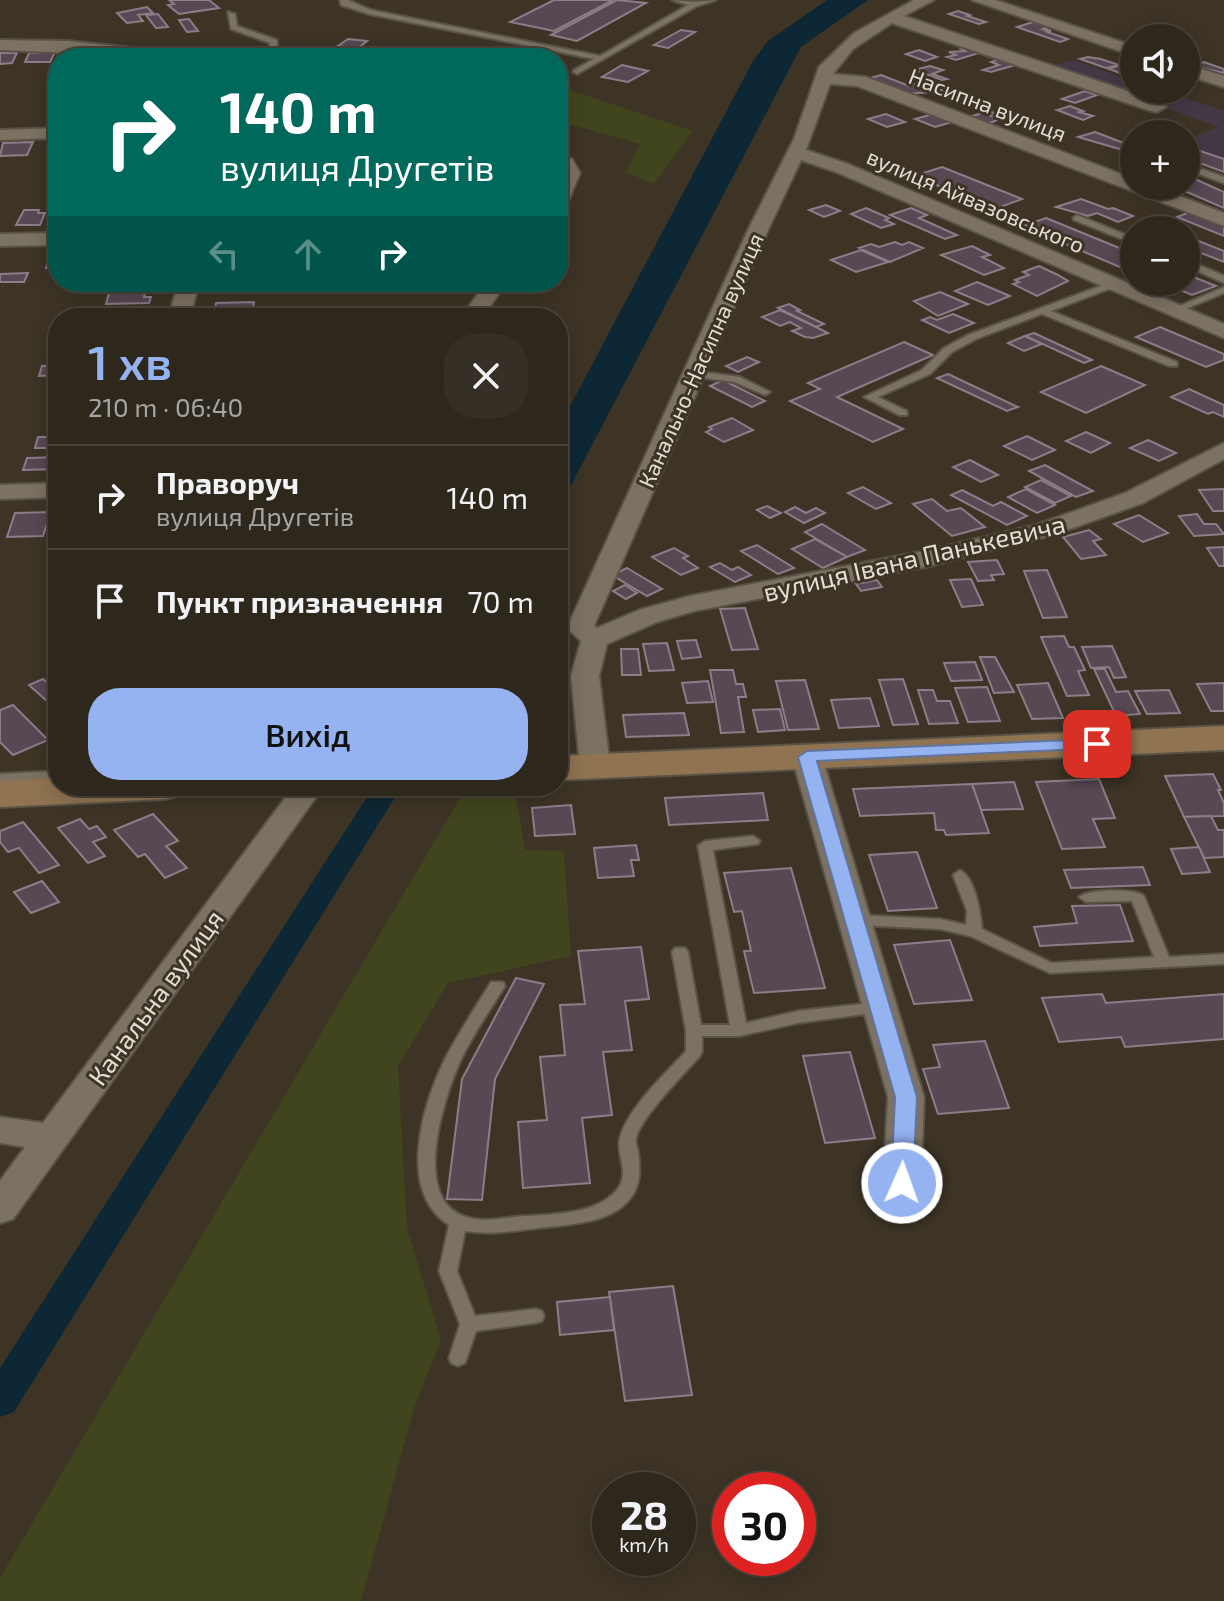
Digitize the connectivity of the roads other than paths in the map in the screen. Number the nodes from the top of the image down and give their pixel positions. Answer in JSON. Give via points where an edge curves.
{"nodes":[{"id":1,"x":344,"y":0,"type":"edge"},
{"id":2,"x":676,"y":0,"type":"edge"},
{"id":3,"x":712,"y":0,"type":"edge"},
{"id":4,"x":926,"y":0,"type":"edge"},
{"id":5,"x":980,"y":0,"type":"edge"},
{"id":6,"x":695,"y":4,"type":"junction"},
{"id":7,"x":231,"y":14,"type":"dead end"},
{"id":8,"x":891,"y":17,"type":"junction"},
{"id":9,"x":0,"y":45,"type":"edge"},
{"id":10,"x":1120,"y":46,"type":"edge"},
{"id":11,"x":87,"y":48,"type":"edge"},
{"id":12,"x":274,"y":48,"type":"edge"},
{"id":13,"x":550,"y":48,"type":"edge"},
{"id":14,"x":568,"y":52,"type":"edge"},
{"id":15,"x":600,"y":58,"type":"junction"},
{"id":16,"x":577,"y":72,"type":"dead end"},
{"id":17,"x":1200,"y":74,"type":"edge"},
{"id":18,"x":823,"y":78,"type":"junction"},
{"id":19,"x":1224,"y":82,"type":"edge"},
{"id":20,"x":1157,"y":107,"type":"dead end"},
{"id":21,"x":48,"y":133,"type":"edge"},
{"id":22,"x":0,"y":135,"type":"edge"},
{"id":23,"x":797,"y":153,"type":"junction"},
{"id":24,"x":1200,"y":171,"type":"edge"},
{"id":25,"x":1120,"y":180,"type":"edge"},
{"id":26,"x":1224,"y":180,"type":"edge"},
{"id":27,"x":1172,"y":200,"type":"edge"},
{"id":28,"x":1077,"y":218,"type":"dead end"},
{"id":29,"x":1224,"y":220,"type":"edge"},
{"id":30,"x":1120,"y":235,"type":"edge"},
{"id":31,"x":48,"y":239,"type":"edge"},
{"id":32,"x":0,"y":240,"type":"edge"},
{"id":33,"x":1200,"y":269,"type":"edge"},
{"id":34,"x":1224,"y":280,"type":"edge"},
{"id":35,"x":1114,"y":284,"type":"junction"},
{"id":36,"x":1224,"y":290,"type":"edge"},
{"id":37,"x":1175,"y":310,"type":"junction"},
{"id":38,"x":1043,"y":311,"type":"junction"},
{"id":39,"x":1224,"y":332,"type":"edge"},
{"id":40,"x":1173,"y":364,"type":"dead end"},
{"id":41,"x":693,"y":374,"type":"junction"},
{"id":42,"x":765,"y":392,"type":"dead end"},
{"id":43,"x":903,"y":413,"type":"dead end"},
{"id":44,"x":1224,"y":450,"type":"edge"},
{"id":45,"x":48,"y":490,"type":"edge"},
{"id":46,"x":0,"y":492,"type":"edge"},
{"id":47,"x":595,"y":639,"type":"junction"},
{"id":48,"x":1224,"y":738,"type":"edge"},
{"id":49,"x":807,"y":757,"type":"junction"},
{"id":50,"x":576,"y":767,"type":"edge"},
{"id":51,"x":48,"y":776,"type":"edge"},
{"id":52,"x":0,"y":778,"type":"edge"},
{"id":53,"x":48,"y":792,"type":"edge"},
{"id":54,"x":0,"y":794,"type":"edge"},
{"id":55,"x":302,"y":796,"type":"edge"},
{"id":56,"x":753,"y":841,"type":"dead end"},
{"id":57,"x":960,"y":875,"type":"dead end"},
{"id":58,"x":1086,"y":897,"type":"dead end"},
{"id":59,"x":857,"y":920,"type":"junction"},
{"id":60,"x":974,"y":932,"type":"junction"},
{"id":61,"x":680,"y":952,"type":"dead end"},
{"id":62,"x":1224,"y":959,"type":"edge"},
{"id":63,"x":1164,"y":962,"type":"junction"},
{"id":64,"x":497,"y":986,"type":"dead end"},
{"id":65,"x":882,"y":1007,"type":"junction"},
{"id":66,"x":739,"y":1030,"type":"junction"},
{"id":67,"x":694,"y":1031,"type":"junction"},
{"id":68,"x":0,"y":1130,"type":"edge"},
{"id":69,"x":50,"y":1138,"type":"junction"},
{"id":70,"x":902,"y":1183,"type":"dead end"},
{"id":71,"x":0,"y":1209,"type":"edge"},
{"id":72,"x":458,"y":1222,"type":"junction"},
{"id":73,"x":535,"y":1316,"type":"dead end"},
{"id":74,"x":469,"y":1324,"type":"junction"},
{"id":75,"x":458,"y":1358,"type":"dead end"}],
"edges":[{"from":1,"to":13,"type":"lane","via":[[369,12]]},
{"from":2,"to":6,"type":"lane"},
{"from":3,"to":6,"type":"lane"},
{"from":4,"to":8,"type":"street","name":"Канально-Насипна вулиця"},
{"from":5,"to":10,"type":"street"},
{"from":6,"to":15,"type":"lane"},
{"from":7,"to":12,"type":"lane","via":[[234,27],[274,42]]},
{"from":8,"to":18,"type":"street","name":"Канально-Насипна вулиця","via":[[835,56]]},
{"from":8,"to":20,"type":"street"},
{"from":9,"to":11,"type":"street"},
{"from":14,"to":15,"type":"lane"},
{"from":15,"to":16,"type":"lane"},
{"from":17,"to":19,"type":"street"},
{"from":18,"to":23,"type":"street","name":"Канально-Насипна вулиця"},
{"from":18,"to":25,"type":"street","name":"Насипна вулиця","via":[[860,81]]},
{"from":21,"to":22,"type":"street"},
{"from":23,"to":35,"type":"street","name":"вулиця Айвазовського"},
{"from":23,"to":41,"type":"street","name":"Канально-Насипна вулиця"},
{"from":24,"to":26,"type":"lane"},
{"from":27,"to":29,"type":"street","name":"Насипна вулиця"},
{"from":28,"to":30,"type":"lane"},
{"from":31,"to":32,"type":"street"},
{"from":33,"to":34,"type":"lane"},
{"from":35,"to":37,"type":"street","name":"вулиця Айвазовського"},
{"from":35,"to":38,"type":"lane"},
{"from":36,"to":37,"type":"lane"},
{"from":37,"to":39,"type":"street","name":"вулиця Айвазовського"},
{"from":38,"to":40,"type":"lane"},
{"from":38,"to":43,"type":"lane","via":[[972,337],[948,350],[926,372],[869,397]]},
{"from":41,"to":42,"type":"lane","via":[[736,379]]},
{"from":41,"to":47,"type":"street","name":"Канально-Насипна вулиця","via":[[580,628]]},
{"from":44,"to":47,"type":"street","name":"вулиця Івана Панькевича","via":[[1134,498],[1044,530],[925,559],[690,604]]},
{"from":45,"to":46,"type":"street"},
{"from":47,"to":50,"type":"street","name":"Канально-Насипна вулиця","via":[[585,676]]},
{"from":48,"to":49,"type":"main road"},
{"from":49,"to":50,"type":"main road"},
{"from":49,"to":59,"type":"street"},
{"from":51,"to":52,"type":"lane"},
{"from":53,"to":54,"type":"main road"},
{"from":55,"to":69,"type":"street","name":"Канальна вулиця"},
{"from":56,"to":66,"type":"lane","via":[[705,846]]},
{"from":57,"to":60,"type":"lane","via":[[974,911]]},
{"from":58,"to":63,"type":"lane","via":[[1137,896]]},
{"from":59,"to":60,"type":"lane","via":[[940,924]]},
{"from":59,"to":65,"type":"street"},
{"from":60,"to":63,"type":"lane","via":[[1050,968]]},
{"from":61,"to":67,"type":"lane"},
{"from":62,"to":63,"type":"lane"},
{"from":64,"to":72,"type":"lane","via":[[452,1062],[438,1095],[428,1144],[426,1183],[435,1207]]},
{"from":65,"to":66,"type":"lane"},
{"from":65,"to":70,"type":"street","via":[[906,1097]]},
{"from":66,"to":67,"type":"lane"},
{"from":67,"to":72,"type":"lane","via":[[694,1052],[641,1113],[627,1139],[632,1165],[624,1194],[601,1212],[496,1226]]},
{"from":68,"to":69,"type":"street"},
{"from":69,"to":71,"type":"street","name":"Канальна вулиця"},
{"from":72,"to":74,"type":"lane","via":[[448,1271]]},
{"from":73,"to":74,"type":"lane"},
{"from":74,"to":75,"type":"lane"}]}
